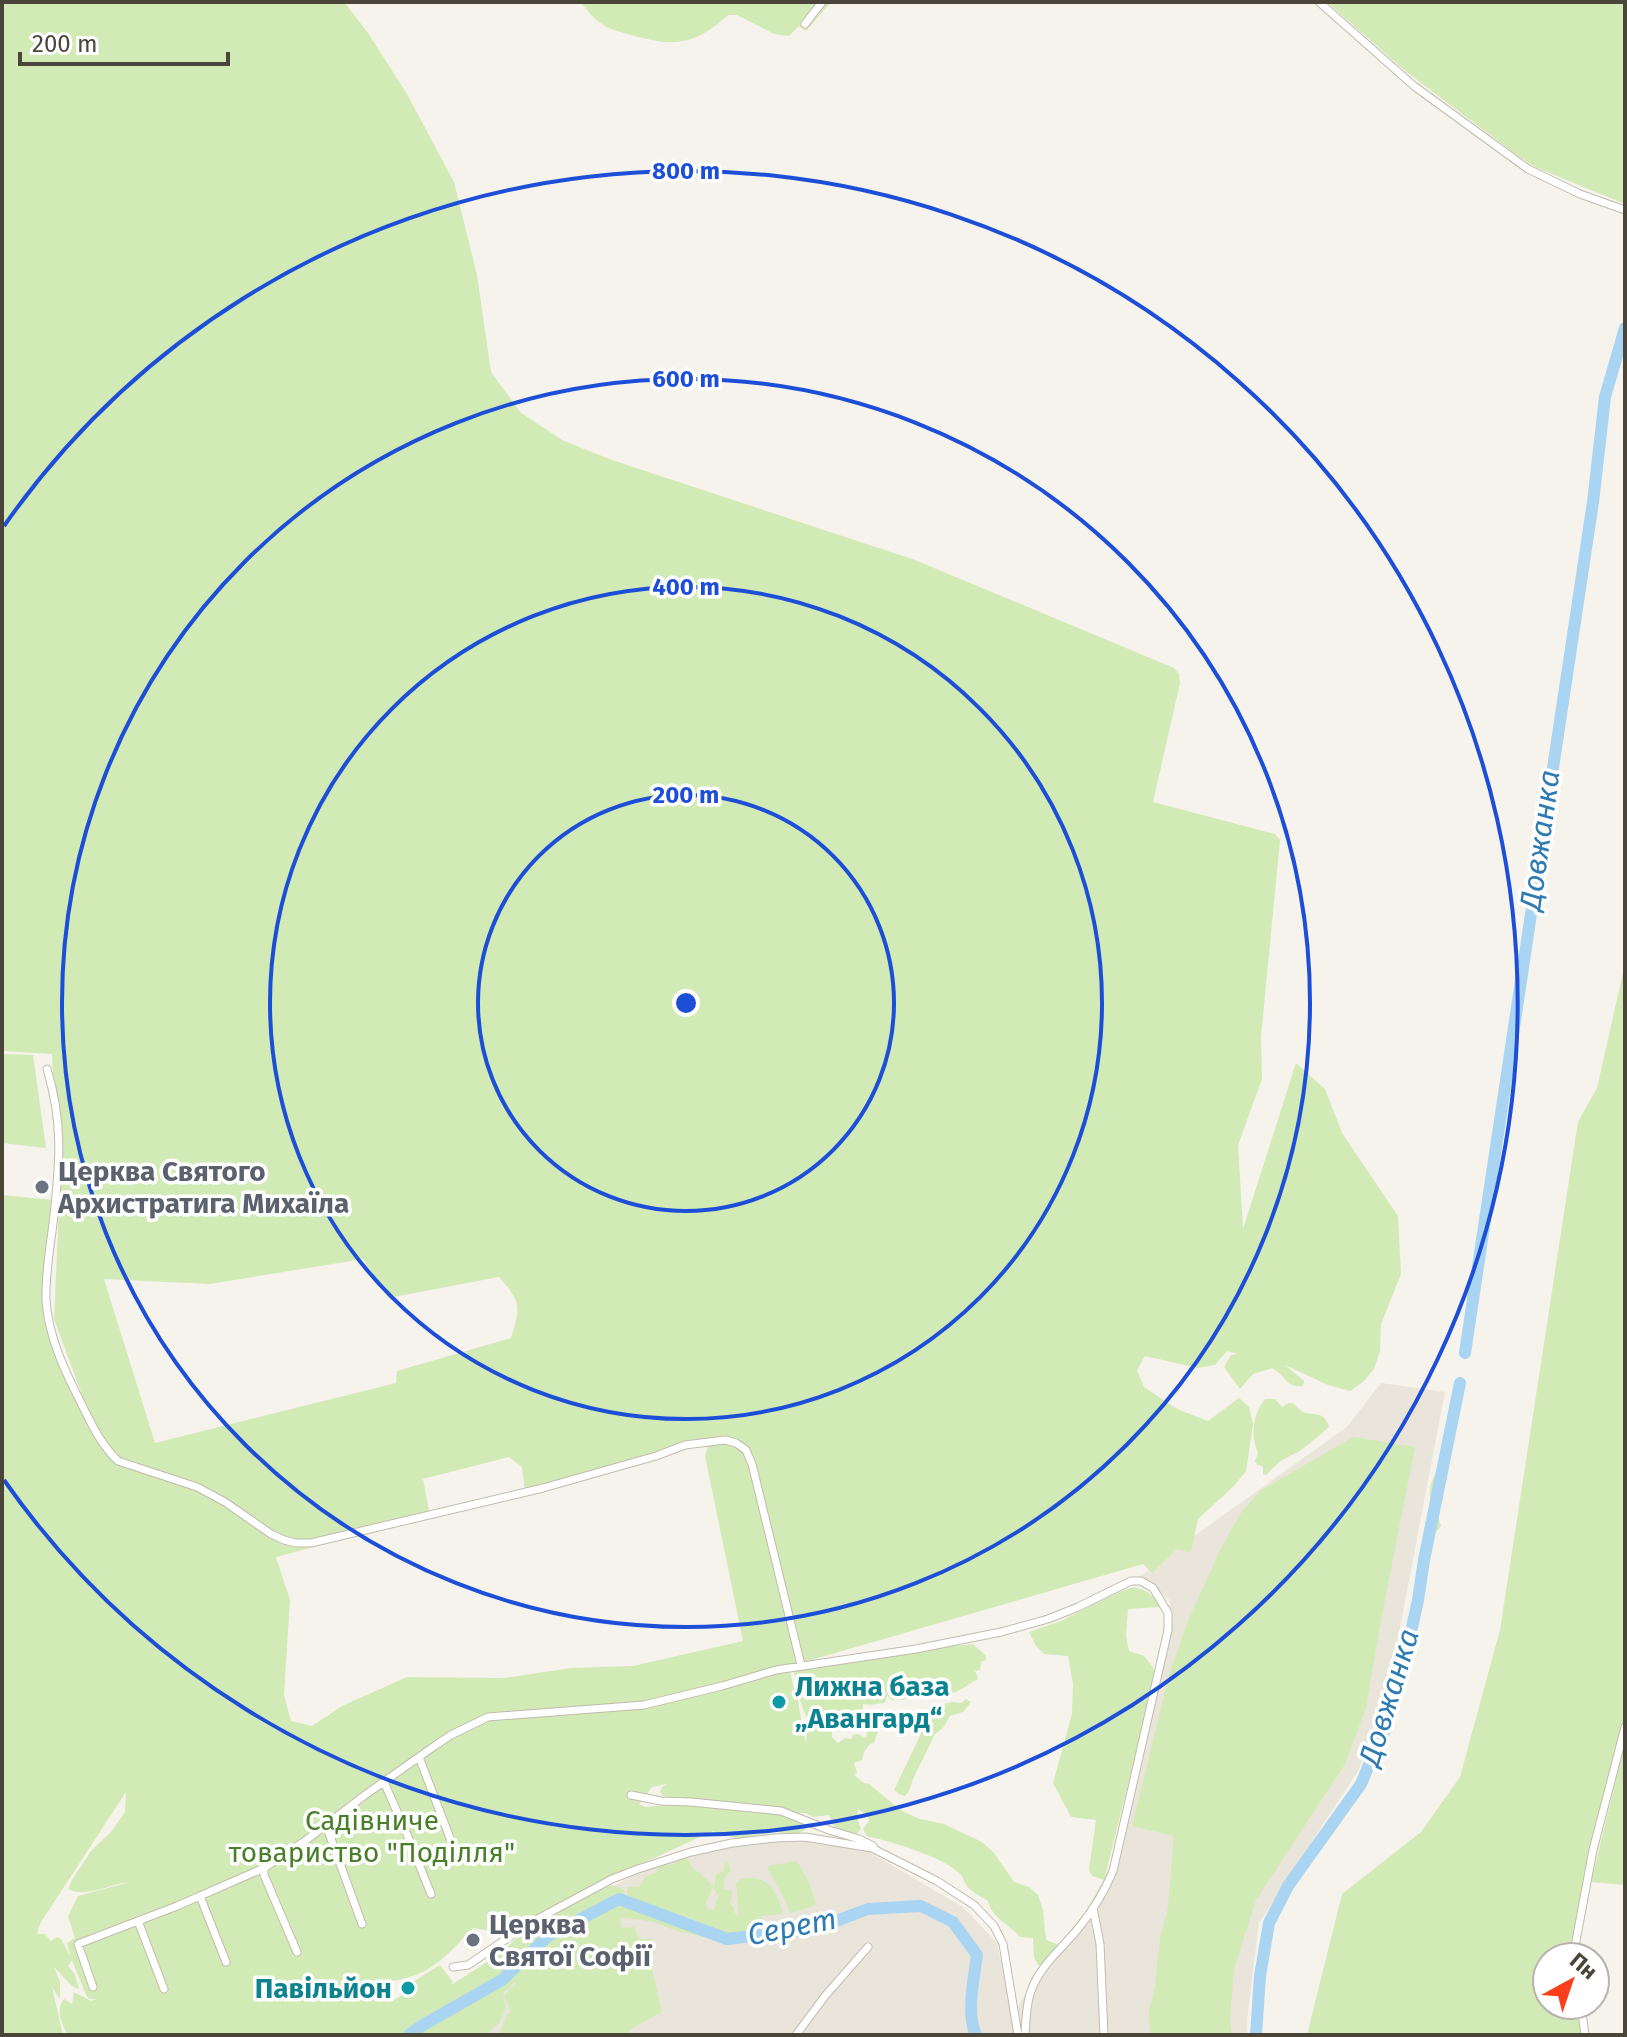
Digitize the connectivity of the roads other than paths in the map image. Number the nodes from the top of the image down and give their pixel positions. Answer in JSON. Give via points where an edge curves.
{"nodes":[{"id":1,"x":822,"y":2,"type":"edge"},
{"id":2,"x":1319,"y":2,"type":"edge"},
{"id":3,"x":805,"y":24,"type":"dead end"},
{"id":4,"x":1625,"y":210,"type":"edge"},
{"id":5,"x":47,"y":1069,"type":"dead end"},
{"id":6,"x":801,"y":1665,"type":"junction"},
{"id":7,"x":1625,"y":1727,"type":"edge"},
{"id":8,"x":419,"y":1757,"type":"junction"},
{"id":9,"x":384,"y":1782,"type":"junction"},
{"id":10,"x":631,"y":1795,"type":"dead end"},
{"id":11,"x":326,"y":1825,"type":"junction"},
{"id":12,"x":453,"y":1846,"type":"dead end"},
{"id":13,"x":882,"y":1852,"type":"junction"},
{"id":14,"x":264,"y":1868,"type":"junction"},
{"id":15,"x":431,"y":1894,"type":"dead end"},
{"id":16,"x":200,"y":1896,"type":"junction"},
{"id":17,"x":1093,"y":1908,"type":"junction"},
{"id":18,"x":138,"y":1921,"type":"junction"},
{"id":19,"x":362,"y":1924,"type":"dead end"},
{"id":20,"x":1576,"y":1941,"type":"edge"},
{"id":21,"x":868,"y":1947,"type":"dead end"},
{"id":22,"x":297,"y":1952,"type":"dead end"},
{"id":23,"x":226,"y":1962,"type":"dead end"},
{"id":24,"x":453,"y":1967,"type":"dead end"},
{"id":25,"x":93,"y":1987,"type":"dead end"},
{"id":26,"x":164,"y":1989,"type":"dead end"},
{"id":27,"x":796,"y":2035,"type":"edge"},
{"id":28,"x":1018,"y":2035,"type":"edge"},
{"id":29,"x":1025,"y":2035,"type":"edge"},
{"id":30,"x":1104,"y":2035,"type":"edge"}],
"edges":[{"from":1,"to":3,"type":"street"},
{"from":2,"to":4,"type":"street","via":[[1414,86],[1528,169]]},
{"from":5,"to":6,"type":"street","via":[[60,1152],[47,1274],[49,1322],[63,1369],[100,1439],[118,1461],[197,1487],[284,1540],[311,1543],[543,1488],[685,1445],[736,1443],[752,1464]]},
{"from":6,"to":8,"type":"street","via":[[644,1705],[488,1717]]},
{"from":6,"to":17,"type":"street","via":[[916,1649],[1024,1626],[1131,1581],[1153,1588],[1168,1613],[1168,1630],[1113,1871]]},
{"from":7,"to":20,"type":"street"},
{"from":8,"to":9,"type":"street"},
{"from":8,"to":12,"type":"street"},
{"from":9,"to":11,"type":"street"},
{"from":9,"to":15,"type":"street"},
{"from":10,"to":13,"type":"street","via":[[781,1811]]},
{"from":11,"to":14,"type":"street"},
{"from":11,"to":19,"type":"street"},
{"from":13,"to":24,"type":"street","via":[[791,1837],[691,1852],[612,1879],[530,1923],[468,1965]]},
{"from":13,"to":28,"type":"street","via":[[958,1894],[994,1926],[1003,1944]]},
{"from":14,"to":16,"type":"street"},
{"from":14,"to":22,"type":"street"},
{"from":16,"to":18,"type":"street"},
{"from":16,"to":23,"type":"street"},
{"from":17,"to":29,"type":"street","via":[[1038,1976],[1030,1991]]},
{"from":17,"to":30,"type":"street"},
{"from":18,"to":25,"type":"street","via":[[78,1944]]},
{"from":18,"to":26,"type":"street"},
{"from":21,"to":27,"type":"street"}]}
